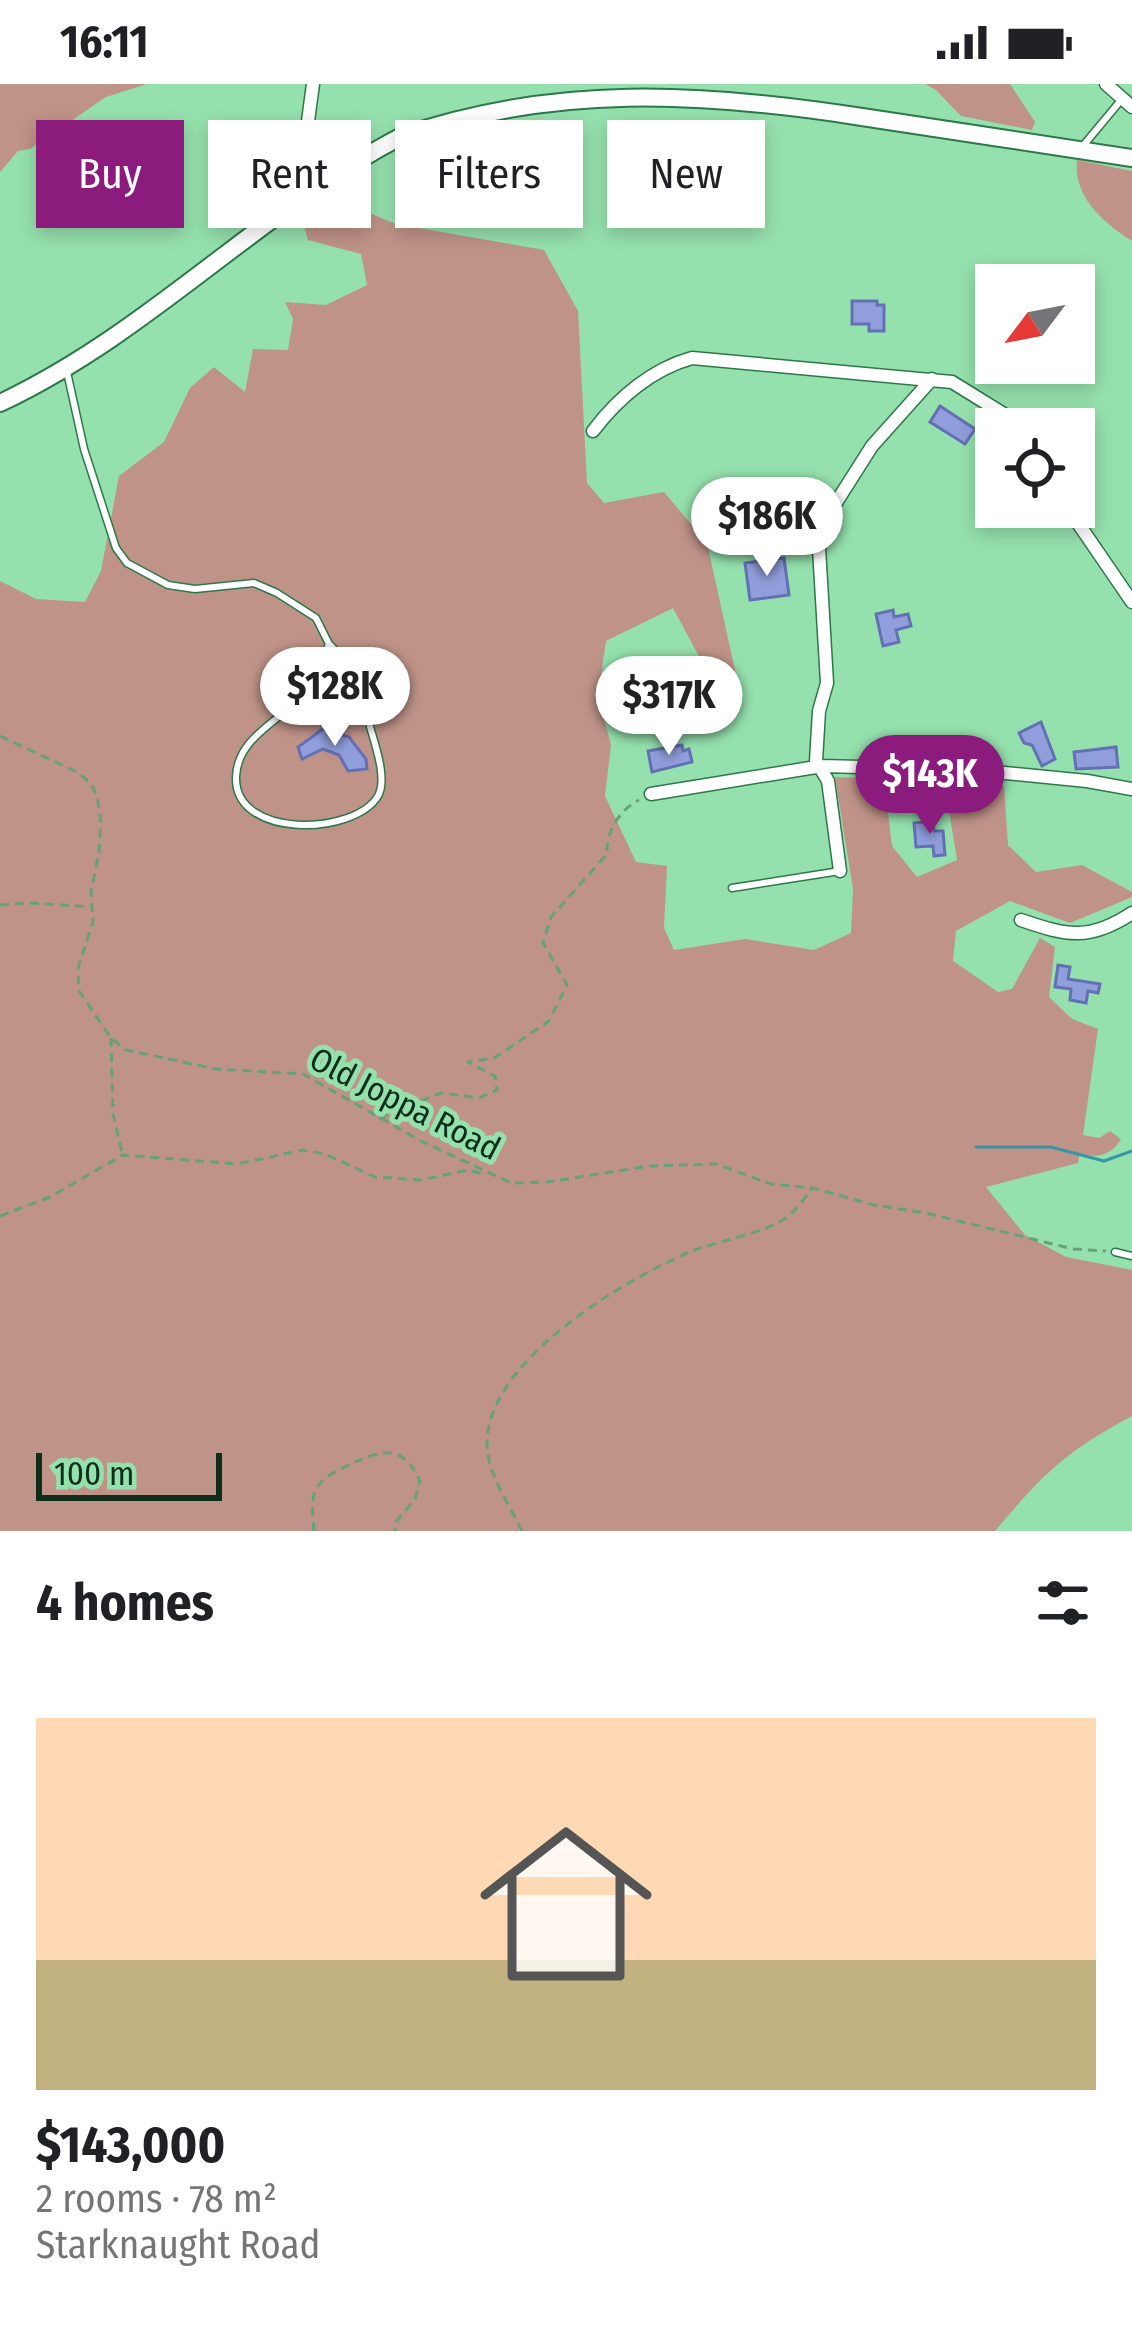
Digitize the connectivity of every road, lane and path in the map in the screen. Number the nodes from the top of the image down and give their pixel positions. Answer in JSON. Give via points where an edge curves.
{"nodes":[{"id":1,"x":313,"y":84,"type":"edge"},
{"id":2,"x":1106,"y":84,"type":"edge"},
{"id":3,"x":1127,"y":103,"type":"edge"},
{"id":4,"x":308,"y":120,"type":"edge"},
{"id":5,"x":1079,"y":150,"type":"junction"},
{"id":6,"x":371,"y":155,"type":"edge"},
{"id":7,"x":1132,"y":158,"type":"edge"},
{"id":8,"x":265,"y":228,"type":"edge"},
{"id":9,"x":66,"y":369,"type":"junction"},
{"id":10,"x":932,"y":379,"type":"junction"},
{"id":11,"x":0,"y":403,"type":"edge"},
{"id":12,"x":994,"y":408,"type":"edge"},
{"id":13,"x":593,"y":431,"type":"dead end"},
{"id":14,"x":1081,"y":528,"type":"edge"},
{"id":15,"x":1132,"y":602,"type":"edge"},
{"id":16,"x":329,"y":644,"type":"junction"},
{"id":17,"x":0,"y":736,"type":"edge"},
{"id":18,"x":822,"y":766,"type":"junction"},
{"id":19,"x":1132,"y":789,"type":"edge"},
{"id":20,"x":651,"y":794,"type":"joint"},
{"id":21,"x":840,"y":872,"type":"joint"},
{"id":22,"x":732,"y":888,"type":"dead end"},
{"id":23,"x":0,"y":905,"type":"edge"},
{"id":24,"x":92,"y":908,"type":"junction"},
{"id":25,"x":1132,"y":913,"type":"edge"},
{"id":26,"x":1021,"y":920,"type":"dead end"},
{"id":27,"x":112,"y":1038,"type":"junction"},
{"id":28,"x":379,"y":1118,"type":"junction"},
{"id":29,"x":123,"y":1155,"type":"junction"},
{"id":30,"x":494,"y":1177,"type":"junction"},
{"id":31,"x":813,"y":1188,"type":"junction"},
{"id":32,"x":0,"y":1216,"type":"edge"},
{"id":33,"x":1115,"y":1252,"type":"joint"},
{"id":34,"x":1132,"y":1256,"type":"edge"},
{"id":35,"x":314,"y":1531,"type":"edge"},
{"id":36,"x":395,"y":1531,"type":"edge"},
{"id":37,"x":521,"y":1531,"type":"edge"}],
"edges":[{"from":1,"to":4,"type":"street"},
{"from":2,"to":3,"type":"street"},
{"from":3,"to":5,"type":"lane"},
{"from":5,"to":6,"type":"main road","via":[[667,87],[588,85],[517,93],[451,114]]},
{"from":5,"to":7,"type":"main road"},
{"from":8,"to":9,"type":"main road"},
{"from":9,"to":11,"type":"main road"},
{"from":9,"to":16,"type":"lane","via":[[84,449],[127,562],[168,585],[266,588],[316,619]]},
{"from":10,"to":12,"type":"street"},
{"from":10,"to":13,"type":"street","via":[[692,358],[667,365]]},
{"from":10,"to":18,"type":"street","via":[[872,446],[818,530],[827,683],[819,711]]},
{"from":14,"to":15,"type":"street"},
{"from":16,"to":16,"type":"lane","via":[[363,688],[378,795],[343,818],[288,827],[257,815],[236,778],[242,754],[306,692]]},
{"from":17,"to":24,"type":"path","via":[[91,784],[101,822]]},
{"from":18,"to":19,"type":"street","via":[[974,770]]},
{"from":18,"to":20,"type":"street"},
{"from":18,"to":21,"type":"street"},
{"from":20,"to":28,"type":"path","via":[[625,806],[606,837],[607,854],[551,917],[543,944],[567,985],[549,1021],[494,1058],[468,1062],[495,1076],[497,1090],[479,1098],[441,1094]]},
{"from":21,"to":22,"type":"lane"},
{"from":23,"to":24,"type":"path"},
{"from":24,"to":27,"type":"path","via":[[79,991]]},
{"from":25,"to":26,"type":"street","via":[[1106,930],[1079,934]]},
{"from":27,"to":28,"type":"path","name":"Old Joppa Road","via":[[126,1050],[216,1070],[304,1074]]},
{"from":27,"to":29,"type":"path","via":[[113,1114]]},
{"from":28,"to":30,"type":"path","name":"Old Joppa Road"},
{"from":29,"to":30,"type":"path","via":[[237,1164],[303,1150],[375,1178],[468,1170]]},
{"from":29,"to":32,"type":"path"},
{"from":30,"to":31,"type":"path","name":"Old Joppa Road","via":[[548,1182],[694,1163]]},
{"from":31,"to":33,"type":"path","name":"Old Joppa Road"},
{"from":31,"to":37,"type":"path","via":[[778,1223],[683,1255],[596,1302],[510,1379],[488,1457]]},
{"from":33,"to":34,"type":"lane"},
{"from":35,"to":36,"type":"path","via":[[319,1485],[376,1452],[398,1454],[420,1481]]}]}
